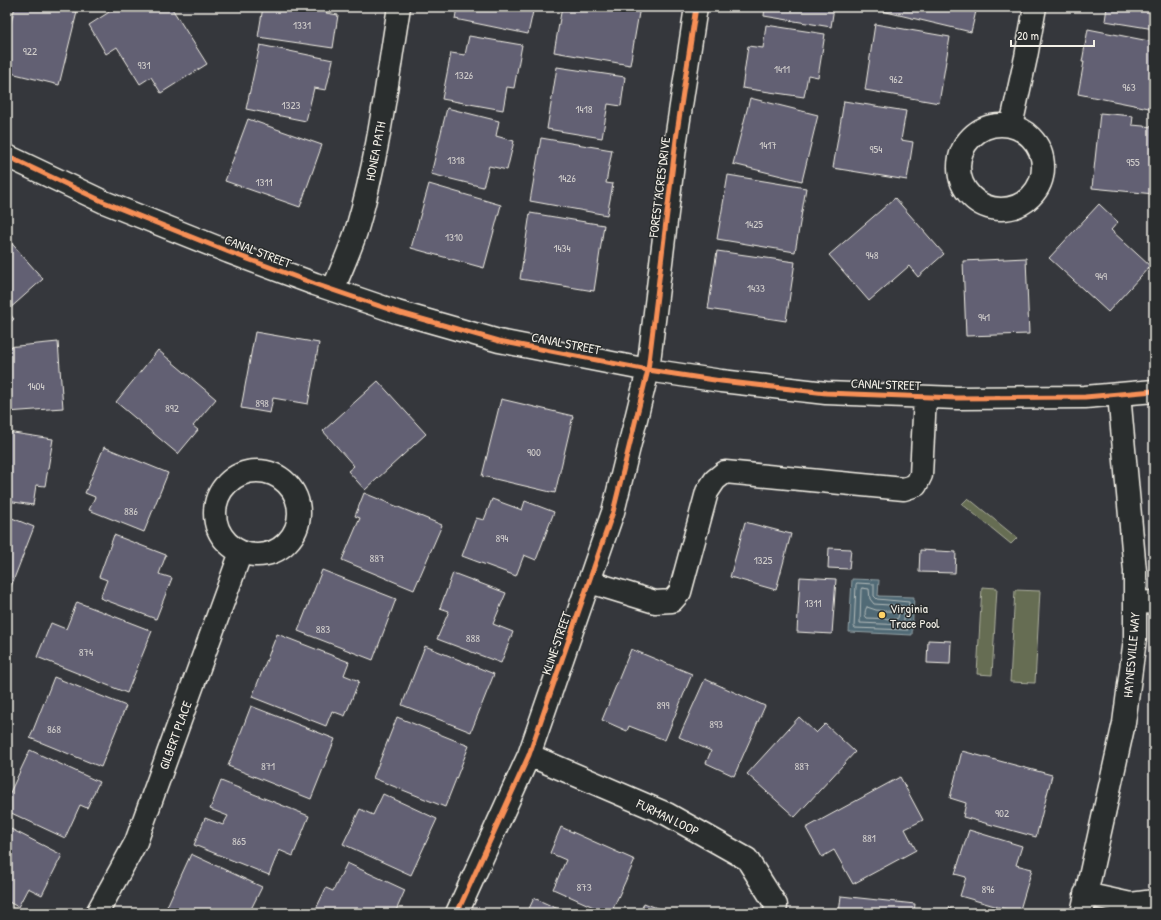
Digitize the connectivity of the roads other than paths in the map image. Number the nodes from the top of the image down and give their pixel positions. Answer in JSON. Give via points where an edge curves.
{"nodes":[{"id":1,"x":399,"y":7,"type":"edge"},
{"id":2,"x":696,"y":7,"type":"edge"},
{"id":3,"x":1035,"y":7,"type":"edge"},
{"id":4,"x":1011,"y":126,"type":"dead end"},
{"id":5,"x":7,"y":156,"type":"edge"},
{"id":6,"x":333,"y":290,"type":"junction"},
{"id":7,"x":648,"y":370,"type":"junction"},
{"id":8,"x":1154,"y":391,"type":"edge"},
{"id":9,"x":1119,"y":394,"type":"junction"},
{"id":10,"x":925,"y":397,"type":"junction"},
{"id":11,"x":241,"y":552,"type":"dead end"},
{"id":12,"x":590,"y":582,"type":"junction"},
{"id":13,"x":1144,"y":603,"type":"edge"},
{"id":14,"x":529,"y":755,"type":"junction"},
{"id":15,"x":1154,"y":901,"type":"edge"},
{"id":16,"x":1084,"y":903,"type":"edge"},
{"id":17,"x":98,"y":913,"type":"edge"},
{"id":18,"x":457,"y":913,"type":"edge"},
{"id":19,"x":775,"y":913,"type":"edge"}],
"edges":[{"from":1,"to":6,"type":"street","name":"HONEA PATH","via":[[377,147],[368,187],[358,227]]},
{"from":2,"to":7,"type":"street","name":"FOREST ACRES DRIVE","via":[[676,139]]},
{"from":3,"to":4,"type":"street"},
{"from":5,"to":6,"type":"street","name":"CANAL STREET","via":[[104,202]]},
{"from":6,"to":7,"type":"street","name":"CANAL STREET","via":[[397,312],[499,341]]},
{"from":7,"to":10,"type":"street","name":"CANAL STREET","via":[[826,393]]},
{"from":7,"to":12,"type":"street","name":"KLINE STREET","via":[[613,512]]},
{"from":8,"to":9,"type":"street","name":"CANAL STREET"},
{"from":9,"to":10,"type":"street","name":"CANAL STREET","via":[[1085,397]]},
{"from":9,"to":13,"type":"street","name":"HAYNESVILLE WAY","via":[[1134,571]]},
{"from":10,"to":12,"type":"street","via":[[921,475],[916,485],[904,489],[726,472],[715,480],[706,492],[680,592],[672,601],[655,602]]},
{"from":11,"to":17,"type":"street","name":"GILBERT PLACE","via":[[136,842]]},
{"from":12,"to":14,"type":"street","name":"KLINE STREET"},
{"from":13,"to":16,"type":"street","name":"HAYNESVILLE WAY","via":[[1135,639],[1124,723]]},
{"from":14,"to":18,"type":"street","name":"KLINE STREET"},
{"from":14,"to":19,"type":"street","name":"FURMAN LOOP","via":[[667,814],[747,858],[776,905]]},
{"from":15,"to":16,"type":"street","via":[[1131,904]]}]}
